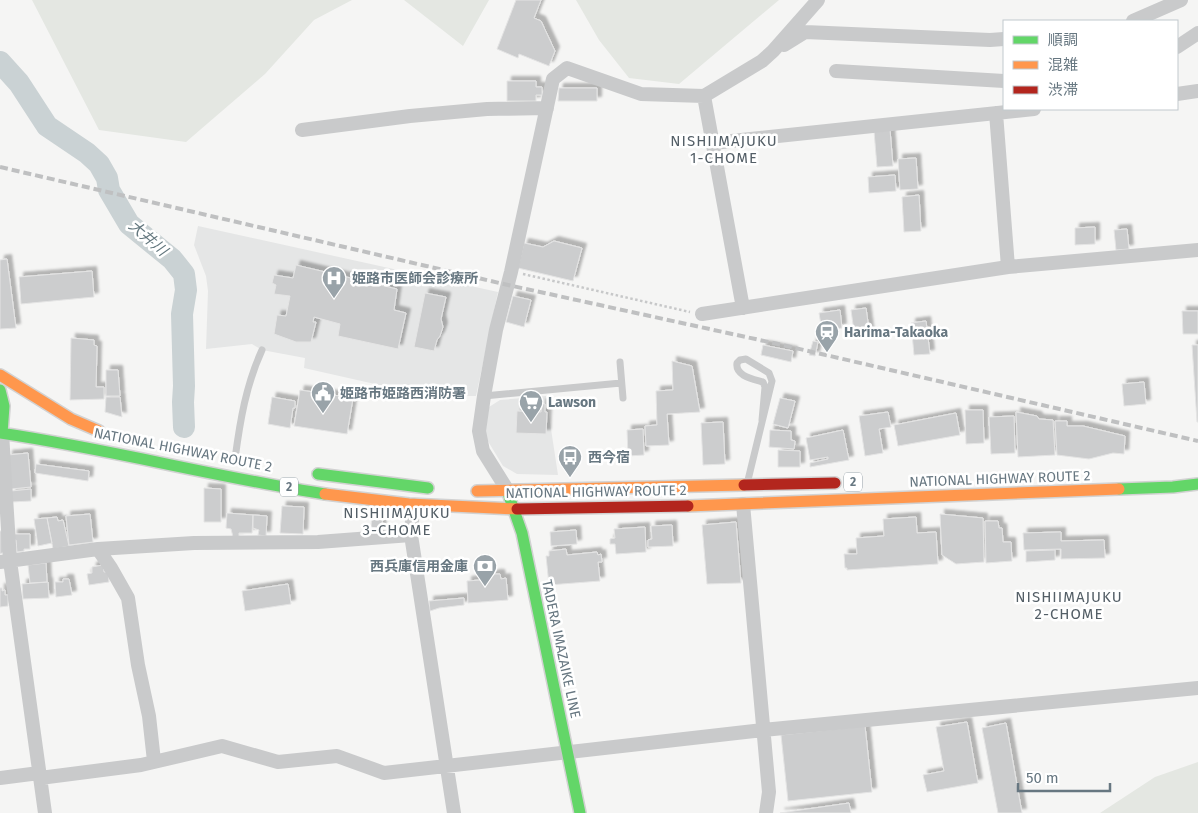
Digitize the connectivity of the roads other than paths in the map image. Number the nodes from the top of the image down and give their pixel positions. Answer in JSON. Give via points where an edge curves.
{"nodes":[{"id":1,"x":818,"y":0,"type":"edge"},
{"id":2,"x":1181,"y":0,"type":"edge"},
{"id":3,"x":1135,"y":20,"type":"edge"},
{"id":4,"x":1198,"y":33,"type":"edge"},
{"id":5,"x":1003,"y":38,"type":"edge"},
{"id":6,"x":1178,"y":46,"type":"edge"},
{"id":7,"x":773,"y":51,"type":"junction"},
{"id":8,"x":836,"y":71,"type":"dead end"},
{"id":9,"x":1003,"y":81,"type":"edge"},
{"id":10,"x":1198,"y":91,"type":"edge"},
{"id":11,"x":1178,"y":94,"type":"edge"},
{"id":12,"x":704,"y":96,"type":"junction"},
{"id":13,"x":547,"y":108,"type":"junction"},
{"id":14,"x":1024,"y":110,"type":"edge"},
{"id":15,"x":996,"y":113,"type":"junction"},
{"id":16,"x":302,"y":130,"type":"dead end"},
{"id":17,"x":713,"y":143,"type":"junction"},
{"id":18,"x":1198,"y":250,"type":"edge"},
{"id":19,"x":1008,"y":267,"type":"junction"},
{"id":20,"x":743,"y":308,"type":"junction"},
{"id":21,"x":702,"y":314,"type":"road end"},
{"id":22,"x":262,"y":350,"type":"dead end"},
{"id":23,"x":620,"y":362,"type":"dead end"},
{"id":24,"x":0,"y":374,"type":"edge"},
{"id":25,"x":621,"y":383,"type":"junction"},
{"id":26,"x":0,"y":390,"type":"edge"},
{"id":27,"x":484,"y":396,"type":"junction"},
{"id":28,"x":622,"y":398,"type":"dead end"},
{"id":29,"x":762,"y":420,"type":"junction"},
{"id":30,"x":104,"y":432,"type":"dead end"},
{"id":31,"x":1,"y":433,"type":"edge"},
{"id":32,"x":235,"y":459,"type":"dead end"},
{"id":33,"x":308,"y":473,"type":"dead end"},
{"id":34,"x":845,"y":483,"type":"dead end"},
{"id":35,"x":1198,"y":484,"type":"edge"},
{"id":36,"x":747,"y":485,"type":"junction"},
{"id":37,"x":435,"y":488,"type":"dead end"},
{"id":38,"x":461,"y":490,"type":"dead end"},
{"id":39,"x":508,"y":491,"type":"junction"},
{"id":40,"x":743,"y":504,"type":"junction"},
{"id":41,"x":413,"y":505,"type":"junction"},
{"id":42,"x":514,"y":510,"type":"junction"},
{"id":43,"x":411,"y":535,"type":"junction"},
{"id":44,"x":98,"y":549,"type":"junction"},
{"id":45,"x":5,"y":561,"type":"edge"},
{"id":46,"x":1198,"y":688,"type":"edge"},
{"id":47,"x":763,"y":730,"type":"junction"},
{"id":48,"x":567,"y":752,"type":"junction"},
{"id":49,"x":154,"y":761,"type":"junction"},
{"id":50,"x":447,"y":765,"type":"junction"},
{"id":51,"x":39,"y":776,"type":"junction"},
{"id":52,"x":0,"y":778,"type":"edge"},
{"id":53,"x":45,"y":813,"type":"edge"},
{"id":54,"x":454,"y":813,"type":"edge"},
{"id":55,"x":580,"y":813,"type":"edge"},
{"id":56,"x":766,"y":813,"type":"edge"}],
"edges":[{"from":1,"to":7,"type":"street"},
{"from":2,"to":3,"type":"street"},
{"from":4,"to":6,"type":"street"},
{"from":5,"to":7,"type":"street","via":[[805,32]]},
{"from":7,"to":12,"type":"street"},
{"from":8,"to":9,"type":"street"},
{"from":10,"to":11,"type":"street"},
{"from":12,"to":13,"type":"street","via":[[641,94],[567,68],[553,79]]},
{"from":12,"to":17,"type":"street"},
{"from":13,"to":16,"type":"street","via":[[420,115]]},
{"from":13,"to":27,"type":"street"},
{"from":14,"to":15,"type":"street"},
{"from":15,"to":17,"type":"street"},
{"from":15,"to":19,"type":"street"},
{"from":17,"to":20,"type":"street"},
{"from":18,"to":19,"type":"street"},
{"from":19,"to":20,"type":"street"},
{"from":20,"to":21,"type":"street"},
{"from":22,"to":32,"type":"lane","via":[[246,395]]},
{"from":23,"to":25,"type":"lane"},
{"from":24,"to":30,"type":"main road","via":[[70,419]]},
{"from":25,"to":27,"type":"lane"},
{"from":25,"to":28,"type":"lane"},
{"from":26,"to":31,"type":"main road","via":[[4,406]]},
{"from":27,"to":39,"type":"street","via":[[479,431],[483,451]]},
{"from":29,"to":29,"type":"lane","via":[[763,382],[739,373],[736,368],[740,360],[746,359],[771,377]]},
{"from":29,"to":36,"type":"lane"},
{"from":31,"to":41,"type":"main road","name":"NATIONAL HIGHWAY ROUTE 2","number":"2","via":[[67,442],[336,496]]},
{"from":31,"to":45,"type":"street"},
{"from":33,"to":37,"type":"main road","number":"2"},
{"from":34,"to":36,"type":"main road","name":"NATIONAL HIGHWAY ROUTE 2","number":"2"},
{"from":35,"to":40,"type":"main road","name":"NATIONAL HIGHWAY ROUTE 2","number":"2"},
{"from":36,"to":39,"type":"main road","name":"NATIONAL HIGHWAY ROUTE 2","number":"2"},
{"from":36,"to":40,"type":"lane"},
{"from":38,"to":39,"type":"main road","name":"NATIONAL HIGHWAY ROUTE 2","number":"2"},
{"from":39,"to":42,"type":"main road","name":"TADERA IMAZAIKE LINE"},
{"from":40,"to":42,"type":"main road","name":"NATIONAL HIGHWAY ROUTE 2","number":"2"},
{"from":40,"to":47,"type":"street"},
{"from":41,"to":42,"type":"main road","name":"NATIONAL HIGHWAY ROUTE 2","number":"2"},
{"from":41,"to":43,"type":"street"},
{"from":42,"to":48,"type":"main road","name":"TADERA IMAZAIKE LINE","via":[[522,533]]},
{"from":43,"to":44,"type":"street","via":[[318,542],[194,543]]},
{"from":43,"to":50,"type":"street"},
{"from":44,"to":45,"type":"street"},
{"from":44,"to":49,"type":"street","via":[[128,598]]},
{"from":45,"to":51,"type":"street"},
{"from":46,"to":47,"type":"street"},
{"from":47,"to":48,"type":"street"},
{"from":47,"to":56,"type":"street","via":[[769,792]]},
{"from":48,"to":50,"type":"street"},
{"from":48,"to":55,"type":"main road","name":"TADERA IMAZAIKE LINE"},
{"from":49,"to":50,"type":"street","via":[[222,746],[278,762],[337,756],[384,773]]},
{"from":49,"to":51,"type":"street"},
{"from":50,"to":54,"type":"street"},
{"from":51,"to":52,"type":"street"},
{"from":51,"to":53,"type":"street"}]}
